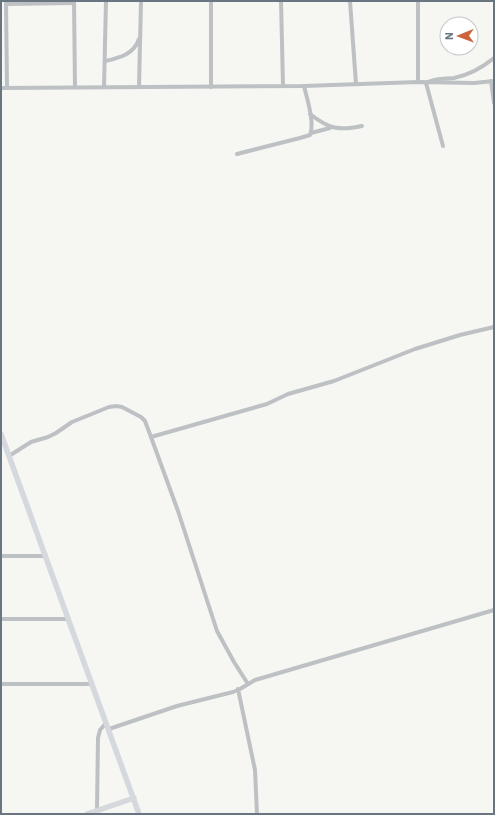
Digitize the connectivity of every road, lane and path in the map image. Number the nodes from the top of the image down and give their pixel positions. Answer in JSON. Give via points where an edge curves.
{"nodes":[{"id":1,"x":106,"y":1,"type":"edge"},
{"id":2,"x":141,"y":1,"type":"edge"},
{"id":3,"x":211,"y":1,"type":"edge"},
{"id":4,"x":281,"y":1,"type":"edge"},
{"id":5,"x":350,"y":1,"type":"edge"},
{"id":6,"x":418,"y":1,"type":"edge"},
{"id":7,"x":74,"y":2,"type":"edge"},
{"id":8,"x":6,"y":3,"type":"edge"},
{"id":9,"x":141,"y":35,"type":"junction"},
{"id":10,"x":7,"y":48,"type":"junction"},
{"id":11,"x":1,"y":50,"type":"edge"},
{"id":12,"x":494,"y":58,"type":"edge"},
{"id":13,"x":105,"y":61,"type":"junction"},
{"id":14,"x":493,"y":81,"type":"edge"},
{"id":15,"x":418,"y":82,"type":"junction"},
{"id":16,"x":426,"y":83,"type":"junction"},
{"id":17,"x":356,"y":84,"type":"junction"},
{"id":18,"x":283,"y":86,"type":"junction"},
{"id":19,"x":304,"y":86,"type":"junction"},
{"id":20,"x":75,"y":87,"type":"junction"},
{"id":21,"x":104,"y":87,"type":"junction"},
{"id":22,"x":139,"y":87,"type":"junction"},
{"id":23,"x":210,"y":87,"type":"junction"},
{"id":24,"x":1,"y":88,"type":"edge"},
{"id":25,"x":7,"y":88,"type":"junction"},
{"id":26,"x":494,"y":104,"type":"edge"},
{"id":27,"x":310,"y":114,"type":"junction"},
{"id":28,"x":362,"y":126,"type":"dead end"},
{"id":29,"x":331,"y":128,"type":"junction"},
{"id":30,"x":311,"y":133,"type":"junction"},
{"id":31,"x":443,"y":146,"type":"dead end"},
{"id":32,"x":237,"y":154,"type":"dead end"},
{"id":33,"x":494,"y":327,"type":"edge"},
{"id":34,"x":1,"y":434,"type":"edge"},
{"id":35,"x":151,"y":437,"type":"junction"},
{"id":36,"x":9,"y":456,"type":"junction"},
{"id":37,"x":1,"y":556,"type":"edge"},
{"id":38,"x":46,"y":556,"type":"junction"},
{"id":39,"x":494,"y":610,"type":"edge"},
{"id":40,"x":69,"y":619,"type":"junction"},
{"id":41,"x":1,"y":620,"type":"edge"},
{"id":42,"x":1,"y":684,"type":"edge"},
{"id":43,"x":92,"y":684,"type":"junction"},
{"id":44,"x":248,"y":684,"type":"junction"},
{"id":45,"x":238,"y":689,"type":"junction"},
{"id":46,"x":106,"y":723,"type":"junction"},
{"id":47,"x":109,"y":729,"type":"junction"},
{"id":48,"x":134,"y":798,"type":"junction"},
{"id":49,"x":97,"y":810,"type":"junction"},
{"id":50,"x":87,"y":814,"type":"edge"},
{"id":51,"x":139,"y":814,"type":"edge"},
{"id":52,"x":257,"y":814,"type":"edge"}],
"edges":[{"from":1,"to":13,"type":"street"},
{"from":2,"to":9,"type":"street"},
{"from":3,"to":23,"type":"street"},
{"from":4,"to":18,"type":"street"},
{"from":5,"to":17,"type":"street"},
{"from":6,"to":15,"type":"street"},
{"from":7,"to":8,"type":"street"},
{"from":7,"to":20,"type":"street"},
{"from":8,"to":10,"type":"street"},
{"from":9,"to":13,"type":"street","via":[[137,45],[130,52],[121,58]]},
{"from":9,"to":22,"type":"street"},
{"from":10,"to":11,"type":"street"},
{"from":10,"to":25,"type":"street"},
{"from":12,"to":16,"type":"street","via":[[460,76]]},
{"from":13,"to":21,"type":"street"},
{"from":14,"to":16,"type":"street","via":[[474,84]]},
{"from":14,"to":26,"type":"street"},
{"from":15,"to":16,"type":"street"},
{"from":15,"to":17,"type":"street"},
{"from":16,"to":31,"type":"street"},
{"from":17,"to":19,"type":"street"},
{"from":18,"to":19,"type":"street"},
{"from":18,"to":23,"type":"street"},
{"from":19,"to":27,"type":"street"},
{"from":20,"to":21,"type":"street"},
{"from":20,"to":25,"type":"street"},
{"from":21,"to":22,"type":"street"},
{"from":22,"to":23,"type":"street"},
{"from":24,"to":25,"type":"street"},
{"from":27,"to":29,"type":"street"},
{"from":27,"to":30,"type":"street"},
{"from":28,"to":29,"type":"street","via":[[348,129]]},
{"from":29,"to":30,"type":"street"},
{"from":30,"to":32,"type":"street","via":[[306,137]]},
{"from":33,"to":35,"type":"street","via":[[415,349],[334,381],[288,394],[267,404]]},
{"from":34,"to":36,"type":"street"},
{"from":35,"to":36,"type":"street","via":[[140,417],[116,406],[72,422],[56,433],[31,442]]},
{"from":35,"to":44,"type":"street","via":[[217,631]]},
{"from":36,"to":38,"type":"street"},
{"from":37,"to":38,"type":"street"},
{"from":38,"to":40,"type":"street"},
{"from":39,"to":44,"type":"street","via":[[262,677]]},
{"from":40,"to":41,"type":"street"},
{"from":40,"to":43,"type":"street"},
{"from":42,"to":43,"type":"street"},
{"from":43,"to":46,"type":"street"},
{"from":44,"to":45,"type":"street"},
{"from":45,"to":47,"type":"street"},
{"from":45,"to":52,"type":"street","via":[[255,770]]},
{"from":46,"to":47,"type":"street"},
{"from":46,"to":49,"type":"street","via":[[98,738]]},
{"from":47,"to":48,"type":"street"},
{"from":48,"to":49,"type":"street"},
{"from":48,"to":51,"type":"street"},
{"from":49,"to":50,"type":"street"}]}
